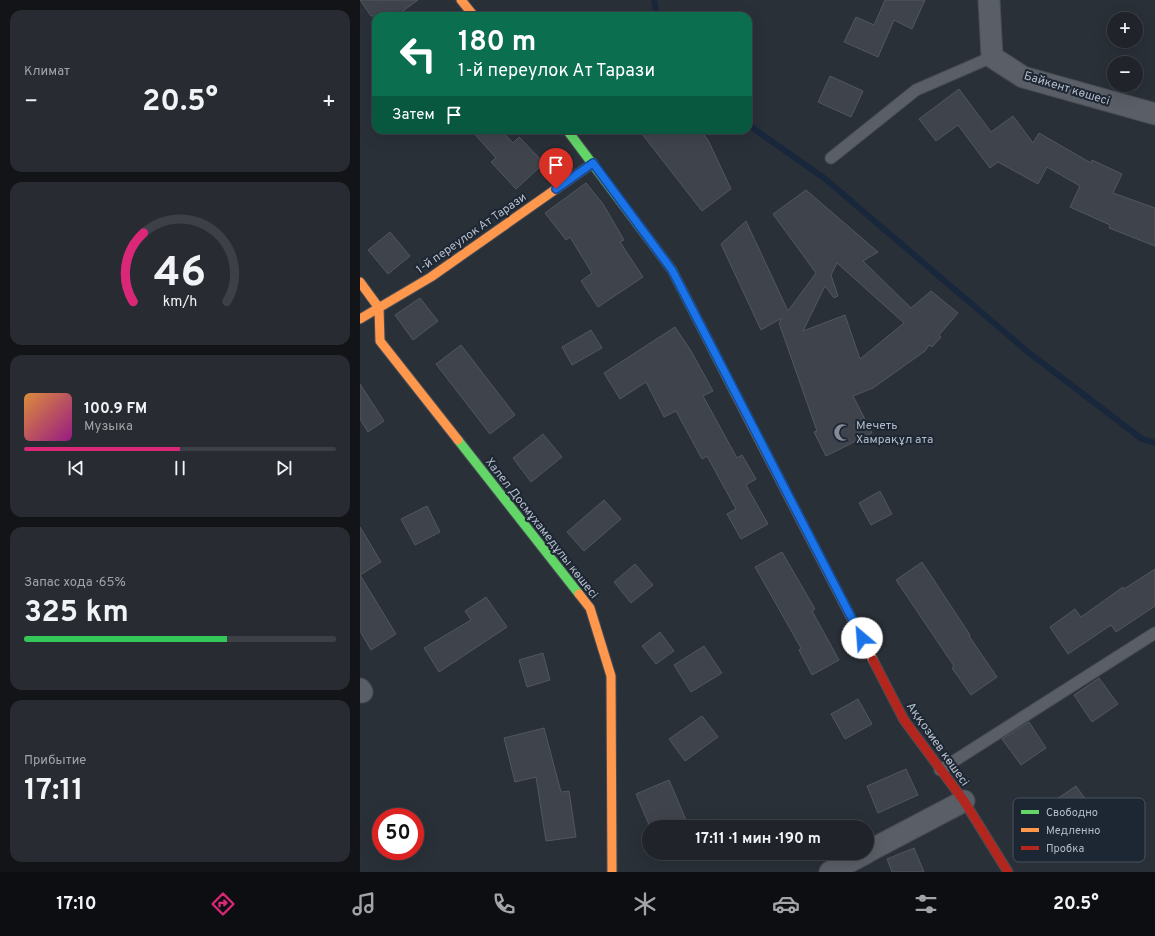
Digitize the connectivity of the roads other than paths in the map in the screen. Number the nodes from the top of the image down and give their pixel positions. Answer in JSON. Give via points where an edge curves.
{"nodes":[{"id":1,"x":461,"y":0,"type":"edge"},
{"id":2,"x":989,"y":0,"type":"edge"},
{"id":3,"x":471,"y":12,"type":"edge"},
{"id":4,"x":992,"y":57,"type":"junction"},
{"id":5,"x":1155,"y":114,"type":"edge"},
{"id":6,"x":570,"y":134,"type":"edge"},
{"id":7,"x":831,"y":158,"type":"dead end"},
{"id":8,"x":593,"y":163,"type":"junction"},
{"id":9,"x":360,"y":282,"type":"edge"},
{"id":10,"x":379,"y":308,"type":"junction"},
{"id":11,"x":360,"y":319,"type":"edge"},
{"id":12,"x":1155,"y":633,"type":"edge"},
{"id":13,"x":940,"y":770,"type":"junction"},
{"id":14,"x":964,"y":801,"type":"junction"},
{"id":15,"x":874,"y":849,"type":"edge"},
{"id":16,"x":853,"y":860,"type":"edge"},
{"id":17,"x":612,"y":872,"type":"edge"},
{"id":18,"x":830,"y":872,"type":"edge"},
{"id":19,"x":1008,"y":872,"type":"edge"}],
"edges":[{"from":1,"to":3,"type":"street"},
{"from":2,"to":4,"type":"street"},
{"from":4,"to":5,"type":"street","name":"Байкент көшесі","via":[[1023,76]]},
{"from":4,"to":7,"type":"lane","via":[[916,90]]},
{"from":6,"to":8,"type":"street","name":"Аққозиев көшесі"},
{"from":8,"to":10,"type":"street","name":"1-й переулок Ат Тарази","via":[[431,277]]},
{"from":8,"to":13,"type":"street","name":"Аққозиев көшесі","via":[[672,270],[904,720]]},
{"from":9,"to":10,"type":"street"},
{"from":10,"to":11,"type":"street","name":"1-й переулок Ат Тарази"},
{"from":10,"to":17,"type":"street","name":"Халел Досмұхамедұлы көшесі","via":[[380,341],[590,608],[611,676]]},
{"from":12,"to":13,"type":"lane"},
{"from":13,"to":14,"type":"street","name":"Аққозиев көшесі"},
{"from":14,"to":15,"type":"street"},
{"from":14,"to":19,"type":"street","name":"Аққозиев көшесі"},
{"from":16,"to":18,"type":"street"}]}
